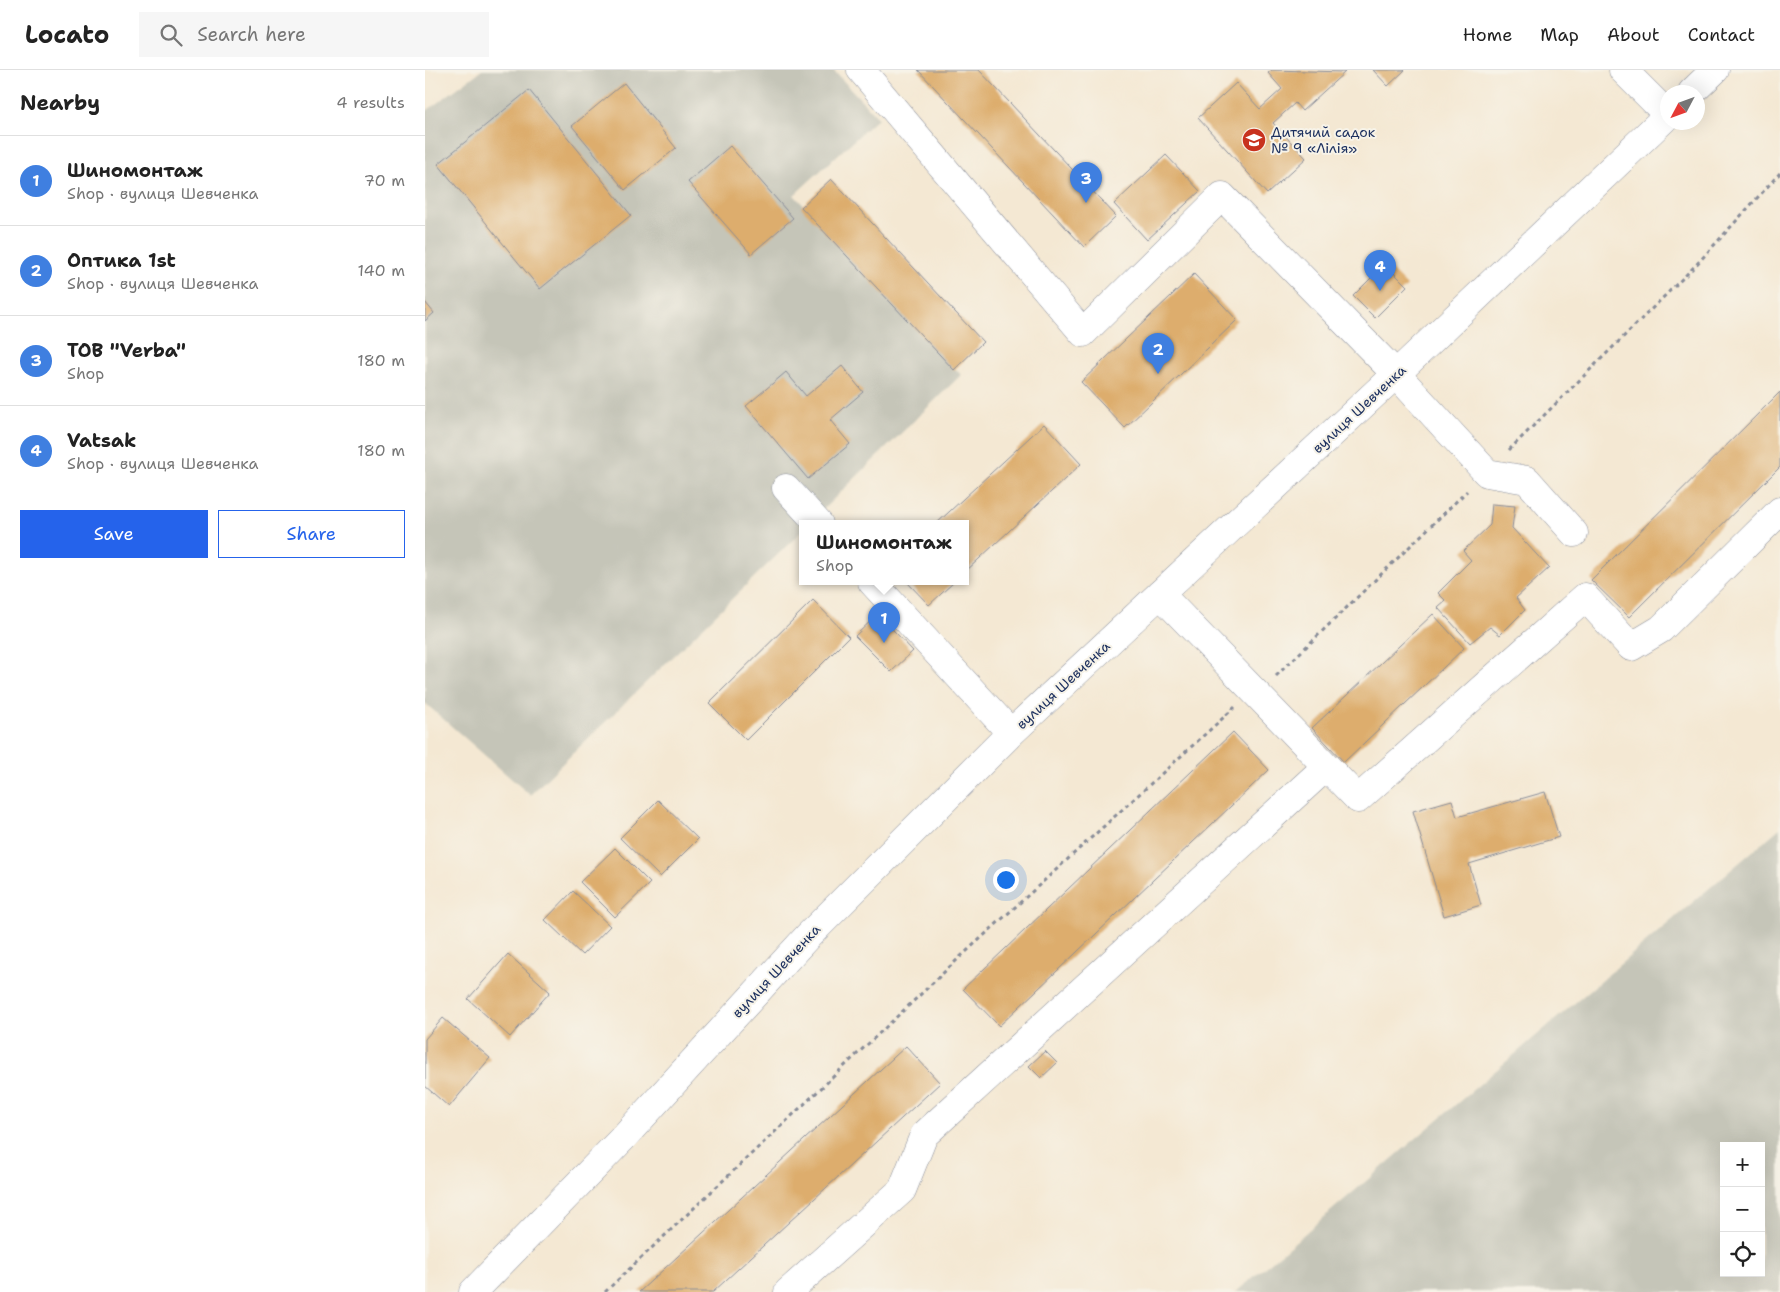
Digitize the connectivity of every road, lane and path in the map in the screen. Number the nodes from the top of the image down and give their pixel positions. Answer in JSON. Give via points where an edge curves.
{"nodes":[{"id":1,"x":861,"y":70,"type":"edge"},
{"id":2,"x":1623,"y":70,"type":"edge"},
{"id":3,"x":1715,"y":70,"type":"edge"},
{"id":4,"x":1699,"y":85,"type":"edge"},
{"id":5,"x":1660,"y":108,"type":"edge"},
{"id":6,"x":1660,"y":122,"type":"edge"},
{"id":7,"x":1780,"y":173,"type":"edge"},
{"id":8,"x":1396,"y":374,"type":"junction"},
{"id":9,"x":1487,"y":473,"type":"junction"},
{"id":10,"x":786,"y":488,"type":"dead end"},
{"id":11,"x":1780,"y":511,"type":"edge"},
{"id":12,"x":815,"y":520,"type":"edge"},
{"id":13,"x":1574,"y":533,"type":"dead end"},
{"id":14,"x":875,"y":585,"type":"edge"},
{"id":15,"x":1160,"y":594,"type":"junction"},
{"id":16,"x":1254,"y":692,"type":"junction"},
{"id":17,"x":1011,"y":733,"type":"junction"},
{"id":18,"x":1326,"y":767,"type":"junction"},
{"id":19,"x":479,"y":1289,"type":"edge"},
{"id":20,"x":605,"y":1292,"type":"edge"},
{"id":21,"x":788,"y":1292,"type":"edge"}],
"edges":[{"from":1,"to":8,"type":"main road","via":[[1083,333],[1222,196]]},
{"from":2,"to":5,"type":"main road"},
{"from":3,"to":4,"type":"main road"},
{"from":6,"to":8,"type":"main road","name":"вулиця Шевченка"},
{"from":7,"to":9,"type":"path","via":[[1696,265]]},
{"from":8,"to":9,"type":"main road"},
{"from":8,"to":15,"type":"main road","name":"вулиця Шевченка"},
{"from":9,"to":13,"type":"main road","via":[[1527,480]]},
{"from":9,"to":16,"type":"path","via":[[1280,673]]},
{"from":10,"to":12,"type":"main road"},
{"from":11,"to":18,"type":"main road","via":[[1661,629],[1631,647],[1585,597],[1358,799]]},
{"from":14,"to":17,"type":"main road"},
{"from":15,"to":16,"type":"main road"},
{"from":15,"to":17,"type":"main road","name":"вулиця Шевченка"},
{"from":16,"to":18,"type":"main road"},
{"from":16,"to":20,"type":"path","via":[[1212,726],[958,959]]},
{"from":17,"to":19,"type":"main road","name":"вулиця Шевченка","via":[[808,936],[622,1140]]},
{"from":18,"to":21,"type":"main road","via":[[923,1135],[902,1190]]}]}
